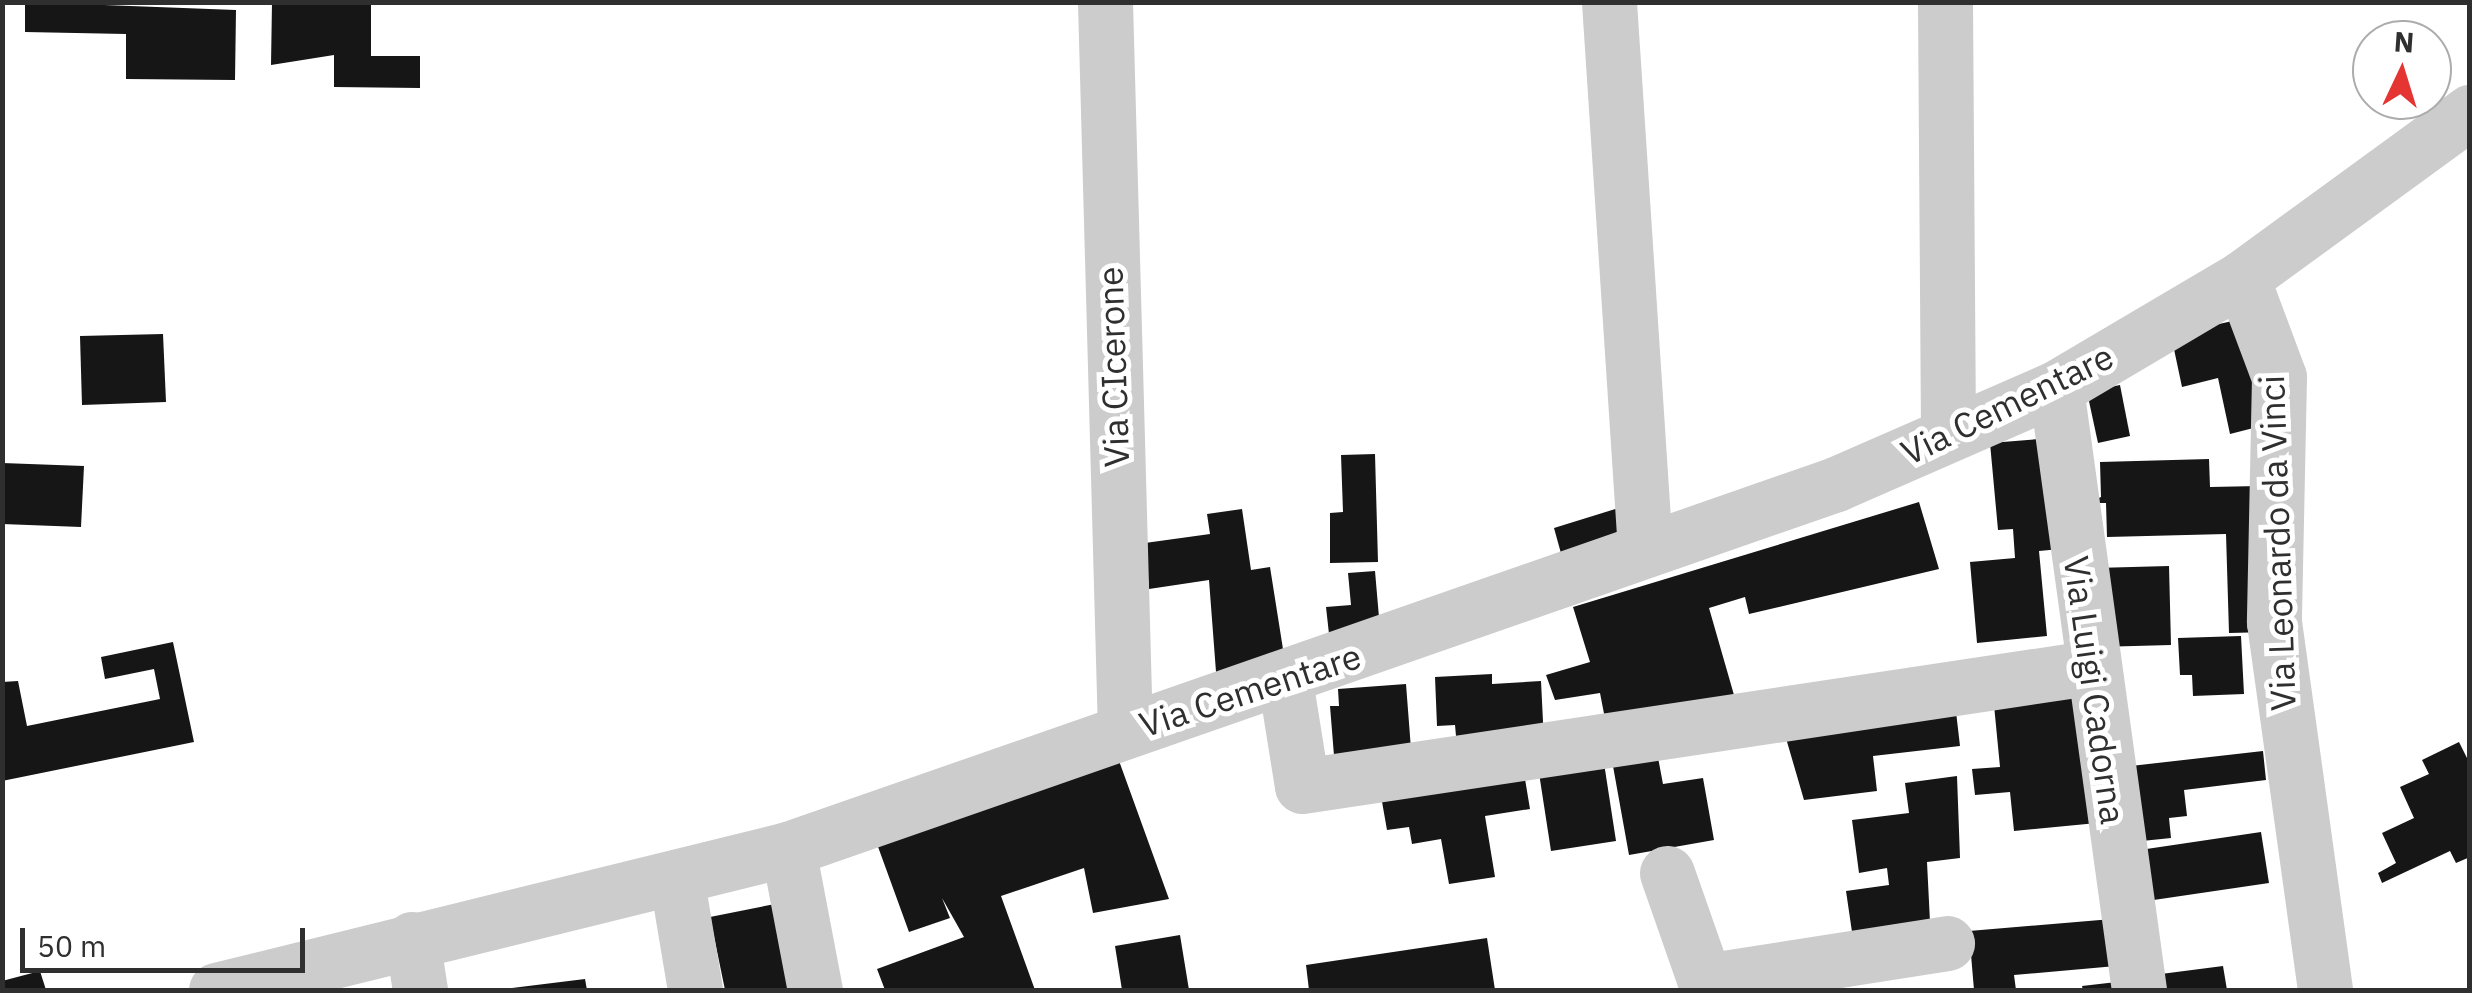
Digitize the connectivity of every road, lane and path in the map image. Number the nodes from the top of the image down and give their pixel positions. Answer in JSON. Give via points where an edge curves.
{"nodes":[{"id":1,"x":1105,"y":2,"type":"edge"},
{"id":2,"x":1610,"y":2,"type":"edge"},
{"id":3,"x":1944,"y":2,"type":"edge"},
{"id":4,"x":2470,"y":112,"type":"edge"},
{"id":5,"x":2242,"y":278,"type":"junction"},
{"id":6,"x":2056,"y":388,"type":"junction"},
{"id":7,"x":1948,"y":434,"type":"junction"},
{"id":8,"x":1645,"y":550,"type":"junction"},
{"id":9,"x":2088,"y":668,"type":"junction"},
{"id":10,"x":1285,"y":680,"type":"junction"},
{"id":11,"x":1125,"y":731,"type":"junction"},
{"id":12,"x":788,"y":849,"type":"junction"},
{"id":13,"x":1667,"y":872,"type":"dead end"},
{"id":14,"x":677,"y":882,"type":"junction"},
{"id":15,"x":1947,"y":943,"type":"dead end"},
{"id":16,"x":416,"y":965,"type":"edge"},
{"id":17,"x":1707,"y":986,"type":"edge"},
{"id":18,"x":216,"y":990,"type":"edge"},
{"id":19,"x":695,"y":990,"type":"edge"},
{"id":20,"x":815,"y":990,"type":"edge"},
{"id":21,"x":2139,"y":990,"type":"edge"},
{"id":22,"x":2325,"y":990,"type":"edge"}],
"edges":[{"from":1,"to":11,"type":"street","name":"Via CIcerone"},
{"from":2,"to":8,"type":"street"},
{"from":3,"to":7,"type":"street"},
{"from":4,"to":5,"type":"street","name":"Via Cementare"},
{"from":5,"to":6,"type":"street","name":"Via Cementare"},
{"from":5,"to":22,"type":"street","name":"Via Leonardo da Vinci","via":[[2279,377],[2276,639]]},
{"from":6,"to":7,"type":"street","name":"Via Cementare"},
{"from":6,"to":9,"type":"street","name":"Via Luigi Cadorna"},
{"from":7,"to":8,"type":"street","name":"Via Cementare"},
{"from":8,"to":10,"type":"street","name":"Via Cementare"},
{"from":9,"to":10,"type":"street","via":[[1302,786]]},
{"from":9,"to":21,"type":"street","name":"Via Luigi Cadorna"},
{"from":10,"to":11,"type":"street","name":"Via Cementare"},
{"from":11,"to":12,"type":"street","name":"Via Cementare"},
{"from":12,"to":14,"type":"street","name":"Via Cementare"},
{"from":12,"to":20,"type":"street"},
{"from":13,"to":17,"type":"street"},
{"from":14,"to":16,"type":"street","name":"Via Cementare"},
{"from":14,"to":19,"type":"street"},
{"from":15,"to":17,"type":"street"},
{"from":16,"to":18,"type":"street","name":"Via Cementare"}]}
